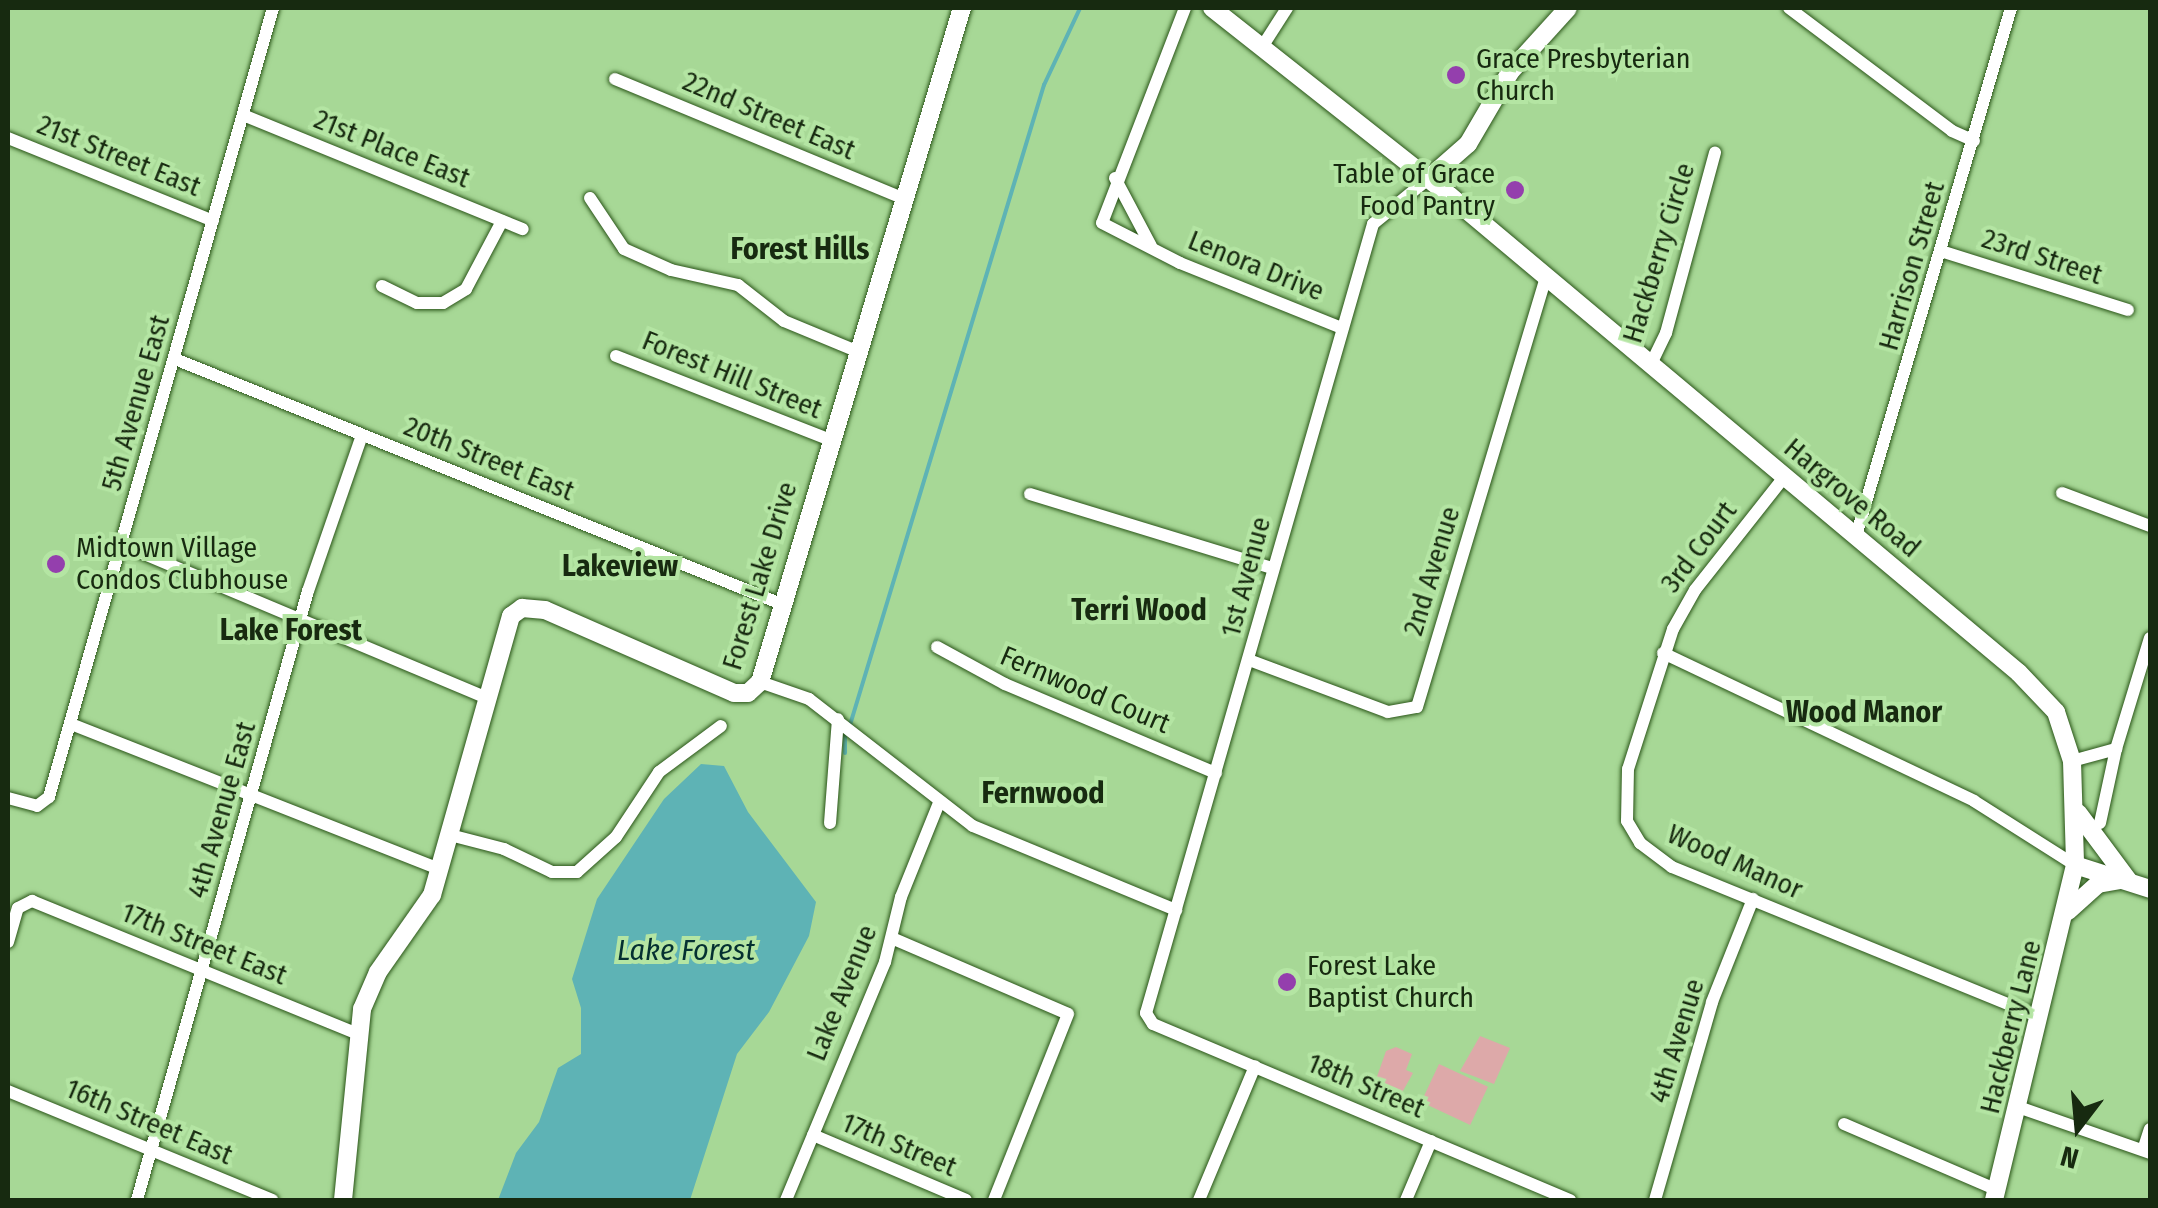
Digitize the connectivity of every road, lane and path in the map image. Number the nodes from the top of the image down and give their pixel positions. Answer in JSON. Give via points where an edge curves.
{"nodes":[{"id":1,"x":273,"y":8,"type":"edge"},
{"id":2,"x":962,"y":8,"type":"edge"},
{"id":3,"x":1185,"y":8,"type":"edge"},
{"id":4,"x":1212,"y":8,"type":"edge"},
{"id":5,"x":1286,"y":8,"type":"edge"},
{"id":6,"x":1568,"y":8,"type":"edge"},
{"id":7,"x":1789,"y":8,"type":"edge"},
{"id":8,"x":2011,"y":8,"type":"edge"},
{"id":9,"x":1264,"y":44,"type":"junction"},
{"id":10,"x":615,"y":80,"type":"dead end"},
{"id":11,"x":243,"y":115,"type":"junction"},
{"id":12,"x":8,"y":138,"type":"edge"},
{"id":13,"x":1974,"y":140,"type":"junction"},
{"id":14,"x":1714,"y":153,"type":"dead end"},
{"id":15,"x":1114,"y":178,"type":"junction"},
{"id":16,"x":1428,"y":179,"type":"junction"},
{"id":17,"x":590,"y":198,"type":"dead end"},
{"id":18,"x":904,"y":200,"type":"junction"},
{"id":19,"x":213,"y":220,"type":"junction"},
{"id":20,"x":502,"y":221,"type":"junction"},
{"id":21,"x":523,"y":228,"type":"dead end"},
{"id":22,"x":1152,"y":248,"type":"junction"},
{"id":23,"x":1942,"y":251,"type":"junction"},
{"id":24,"x":1546,"y":278,"type":"junction"},
{"id":25,"x":382,"y":286,"type":"dead end"},
{"id":26,"x":2128,"y":310,"type":"dead end"},
{"id":27,"x":1342,"y":328,"type":"junction"},
{"id":28,"x":858,"y":352,"type":"junction"},
{"id":29,"x":616,"y":356,"type":"dead end"},
{"id":30,"x":175,"y":359,"type":"junction"},
{"id":31,"x":1650,"y":366,"type":"junction"},
{"id":32,"x":362,"y":436,"type":"junction"},
{"id":33,"x":830,"y":440,"type":"junction"},
{"id":34,"x":1784,"y":476,"type":"junction"},
{"id":35,"x":2062,"y":493,"type":"dead end"},
{"id":36,"x":1030,"y":494,"type":"dead end"},
{"id":37,"x":2150,"y":526,"type":"edge"},
{"id":38,"x":1856,"y":536,"type":"junction"},
{"id":39,"x":123,"y":545,"type":"junction"},
{"id":40,"x":1272,"y":568,"type":"junction"},
{"id":41,"x":784,"y":606,"type":"junction"},
{"id":42,"x":301,"y":619,"type":"junction"},
{"id":43,"x":2150,"y":638,"type":"edge"},
{"id":44,"x":937,"y":647,"type":"dead end"},
{"id":45,"x":1663,"y":653,"type":"junction"},
{"id":46,"x":1249,"y":660,"type":"junction"},
{"id":47,"x":760,"y":682,"type":"junction"},
{"id":48,"x":487,"y":698,"type":"junction"},
{"id":49,"x":838,"y":719,"type":"junction"},
{"id":50,"x":71,"y":724,"type":"junction"},
{"id":51,"x":721,"y":726,"type":"dead end"},
{"id":52,"x":2116,"y":749,"type":"junction"},
{"id":53,"x":2072,"y":761,"type":"junction"},
{"id":54,"x":1216,"y":773,"type":"junction"},
{"id":55,"x":253,"y":795,"type":"junction"},
{"id":56,"x":8,"y":798,"type":"edge"},
{"id":57,"x":940,"y":804,"type":"junction"},
{"id":58,"x":2076,"y":808,"type":"junction"},
{"id":59,"x":830,"y":823,"type":"dead end"},
{"id":60,"x":2100,"y":823,"type":"dead end"},
{"id":61,"x":450,"y":835,"type":"junction"},
{"id":62,"x":2075,"y":864,"type":"junction"},
{"id":63,"x":440,"y":869,"type":"junction"},
{"id":64,"x":2128,"y":880,"type":"junction"},
{"id":65,"x":2150,"y":889,"type":"edge"},
{"id":66,"x":1752,"y":899,"type":"junction"},
{"id":67,"x":1176,"y":910,"type":"junction"},
{"id":68,"x":2068,"y":911,"type":"junction"},
{"id":69,"x":894,"y":939,"type":"junction"},
{"id":70,"x":8,"y":942,"type":"edge"},
{"id":71,"x":204,"y":971,"type":"junction"},
{"id":72,"x":1146,"y":1013,"type":"joint"},
{"id":73,"x":2038,"y":1016,"type":"junction"},
{"id":74,"x":356,"y":1033,"type":"junction"},
{"id":75,"x":1255,"y":1066,"type":"junction"},
{"id":76,"x":8,"y":1091,"type":"edge"},
{"id":77,"x":2020,"y":1108,"type":"junction"},
{"id":78,"x":1844,"y":1124,"type":"dead end"},
{"id":79,"x":2150,"y":1129,"type":"edge"},
{"id":80,"x":813,"y":1135,"type":"junction"},
{"id":81,"x":1431,"y":1140,"type":"junction"},
{"id":82,"x":152,"y":1150,"type":"junction"},
{"id":83,"x":2147,"y":1151,"type":"edge"},
{"id":84,"x":1996,"y":1195,"type":"edge"},
{"id":85,"x":137,"y":1200,"type":"edge"},
{"id":86,"x":272,"y":1200,"type":"edge"},
{"id":87,"x":343,"y":1200,"type":"edge"},
{"id":88,"x":786,"y":1200,"type":"edge"},
{"id":89,"x":966,"y":1200,"type":"edge"},
{"id":90,"x":994,"y":1200,"type":"edge"},
{"id":91,"x":1200,"y":1200,"type":"edge"},
{"id":92,"x":1406,"y":1200,"type":"edge"},
{"id":93,"x":1570,"y":1200,"type":"edge"},
{"id":94,"x":1655,"y":1200,"type":"edge"}],
"edges":[{"from":1,"to":11,"type":"street","name":"5th Avenue East"},
{"from":2,"to":18,"type":"main road","name":"Forest Lake Drive"},
{"from":3,"to":15,"type":"street","name":"Lenora Drive"},
{"from":4,"to":9,"type":"main road","name":"Hargrove Road"},
{"from":5,"to":9,"type":"street"},
{"from":6,"to":16,"type":"main road","via":[[1510,72],[1468,144]]},
{"from":7,"to":13,"type":"street"},
{"from":8,"to":13,"type":"street","name":"Harrison Street"},
{"from":9,"to":16,"type":"main road","name":"Hargrove Road"},
{"from":10,"to":18,"type":"street","name":"22nd Street East"},
{"from":11,"to":19,"type":"street","name":"5th Avenue East"},
{"from":11,"to":20,"type":"street","name":"21st Place East"},
{"from":12,"to":19,"type":"street","name":"21st Street East"},
{"from":13,"to":23,"type":"street","name":"Harrison Street"},
{"from":14,"to":31,"type":"street","name":"Hackberry Circle","via":[[1666,332]]},
{"from":15,"to":22,"type":"street","name":"Lenora Drive"},
{"from":15,"to":22,"type":"street","name":"Lenora Drive","via":[[1102,223]]},
{"from":16,"to":24,"type":"main road","name":"Hargrove Road"},
{"from":16,"to":27,"type":"street","name":"1st Avenue","via":[[1373,224]]},
{"from":17,"to":28,"type":"street","via":[[624,249],[672,270],[738,285],[784,322]]},
{"from":18,"to":28,"type":"main road","name":"Forest Lake Drive"},
{"from":19,"to":30,"type":"street","name":"5th Avenue East"},
{"from":20,"to":21,"type":"street","name":"21st Place East"},
{"from":20,"to":25,"type":"street","via":[[466,289],[443,303],[416,303]]},
{"from":22,"to":27,"type":"street","name":"Lenora Drive"},
{"from":23,"to":26,"type":"street","name":"23rd Street"},
{"from":23,"to":38,"type":"street","name":"Harrison Street"},
{"from":24,"to":31,"type":"main road","name":"Hargrove Road"},
{"from":24,"to":46,"type":"street","name":"2nd Avenue","via":[[1417,707],[1388,712]]},
{"from":27,"to":40,"type":"street","name":"1st Avenue"},
{"from":28,"to":33,"type":"main road","name":"Forest Lake Drive"},
{"from":29,"to":33,"type":"street","name":"Forest Hill Street"},
{"from":30,"to":32,"type":"street","name":"20th Street East"},
{"from":30,"to":39,"type":"street","name":"5th Avenue East"},
{"from":31,"to":34,"type":"main road","name":"Hargrove Road"},
{"from":32,"to":41,"type":"street","name":"20th Street East"},
{"from":32,"to":42,"type":"street","name":"4th Avenue East"},
{"from":33,"to":41,"type":"main road","name":"Forest Lake Drive"},
{"from":34,"to":38,"type":"main road","name":"Hargrove Road"},
{"from":34,"to":45,"type":"street","name":"3rd Court","via":[[1694,590]]},
{"from":35,"to":37,"type":"street"},
{"from":36,"to":40,"type":"street"},
{"from":38,"to":53,"type":"main road","name":"Hargrove Road","via":[[2039,692],[2064,726]]},
{"from":39,"to":42,"type":"street"},
{"from":39,"to":50,"type":"street","name":"5th Avenue East"},
{"from":40,"to":46,"type":"street","name":"1st Avenue"},
{"from":41,"to":47,"type":"main road","name":"Forest Lake Drive"},
{"from":42,"to":48,"type":"street"},
{"from":42,"to":55,"type":"street","name":"4th Avenue East"},
{"from":43,"to":52,"type":"street"},
{"from":44,"to":54,"type":"street","name":"Fernwood Court","via":[[1005,684]]},
{"from":45,"to":62,"type":"street","via":[[1974,802]]},
{"from":45,"to":66,"type":"street","name":"Wood Manor","via":[[1625,782],[1626,820],[1660,860]]},
{"from":46,"to":54,"type":"street","name":"1st Avenue"},
{"from":47,"to":48,"type":"main road","name":"Forest Lake Drive","via":[[748,694],[734,693],[534,607],[511,616]]},
{"from":47,"to":49,"type":"street"},
{"from":48,"to":61,"type":"main road","name":"Forest Lake Drive"},
{"from":49,"to":57,"type":"street"},
{"from":49,"to":59,"type":"street"},
{"from":50,"to":55,"type":"street"},
{"from":50,"to":56,"type":"street","name":"5th Avenue East","via":[[48,796],[37,806]]},
{"from":51,"to":61,"type":"street","via":[[659,772],[616,837],[577,872],[552,872],[504,849]]},
{"from":52,"to":53,"type":"street"},
{"from":52,"to":60,"type":"street"},
{"from":53,"to":58,"type":"main road","name":"Hargrove Road"},
{"from":54,"to":67,"type":"street","name":"1st Avenue"},
{"from":55,"to":63,"type":"street"},
{"from":55,"to":71,"type":"street","name":"4th Avenue East"},
{"from":57,"to":67,"type":"street","via":[[985,832]]},
{"from":57,"to":69,"type":"street","name":"Lake Avenue","via":[[901,897]]},
{"from":58,"to":62,"type":"main road","name":"Hargrove Road"},
{"from":58,"to":64,"type":"main road"},
{"from":61,"to":63,"type":"main road","name":"Forest Lake Drive"},
{"from":62,"to":64,"type":"main road"},
{"from":62,"to":68,"type":"main road","name":"Hackberry Lane"},
{"from":63,"to":74,"type":"main road","name":"Forest Lake Drive","via":[[418,918],[378,972]]},
{"from":64,"to":65,"type":"main road"},
{"from":64,"to":68,"type":"main road","via":[[2098,884]]},
{"from":66,"to":73,"type":"street","name":"Wood Manor"},
{"from":66,"to":94,"type":"street","name":"4th Avenue","via":[[1712,1002]]},
{"from":67,"to":72,"type":"street","name":"1st Avenue"},
{"from":68,"to":73,"type":"main road","name":"Hackberry Lane"},
{"from":69,"to":80,"type":"street","name":"Lake Avenue"},
{"from":69,"to":90,"type":"street","via":[[1068,1014]]},
{"from":70,"to":71,"type":"street","name":"17th Street East","via":[[18,908],[32,901]]},
{"from":71,"to":74,"type":"street","name":"17th Street East"},
{"from":71,"to":82,"type":"street","name":"4th Avenue East"},
{"from":72,"to":75,"type":"street","name":"18th Street","via":[[1153,1024]]},
{"from":73,"to":77,"type":"main road","name":"Hackberry Lane"},
{"from":74,"to":87,"type":"main road","name":"Forest Lake Drive"},
{"from":75,"to":81,"type":"street","name":"18th Street"},
{"from":75,"to":91,"type":"street"},
{"from":76,"to":82,"type":"street","name":"16th Street East"},
{"from":77,"to":83,"type":"street"},
{"from":77,"to":84,"type":"main road","name":"Hackberry Lane"},
{"from":78,"to":84,"type":"street"},
{"from":79,"to":83,"type":"street"},
{"from":80,"to":88,"type":"street","name":"Lake Avenue"},
{"from":80,"to":89,"type":"street","name":"17th Street"},
{"from":81,"to":92,"type":"street"},
{"from":81,"to":93,"type":"street","name":"18th Street"},
{"from":82,"to":85,"type":"street","name":"4th Avenue East"},
{"from":82,"to":86,"type":"street","name":"16th Street East"}]}
